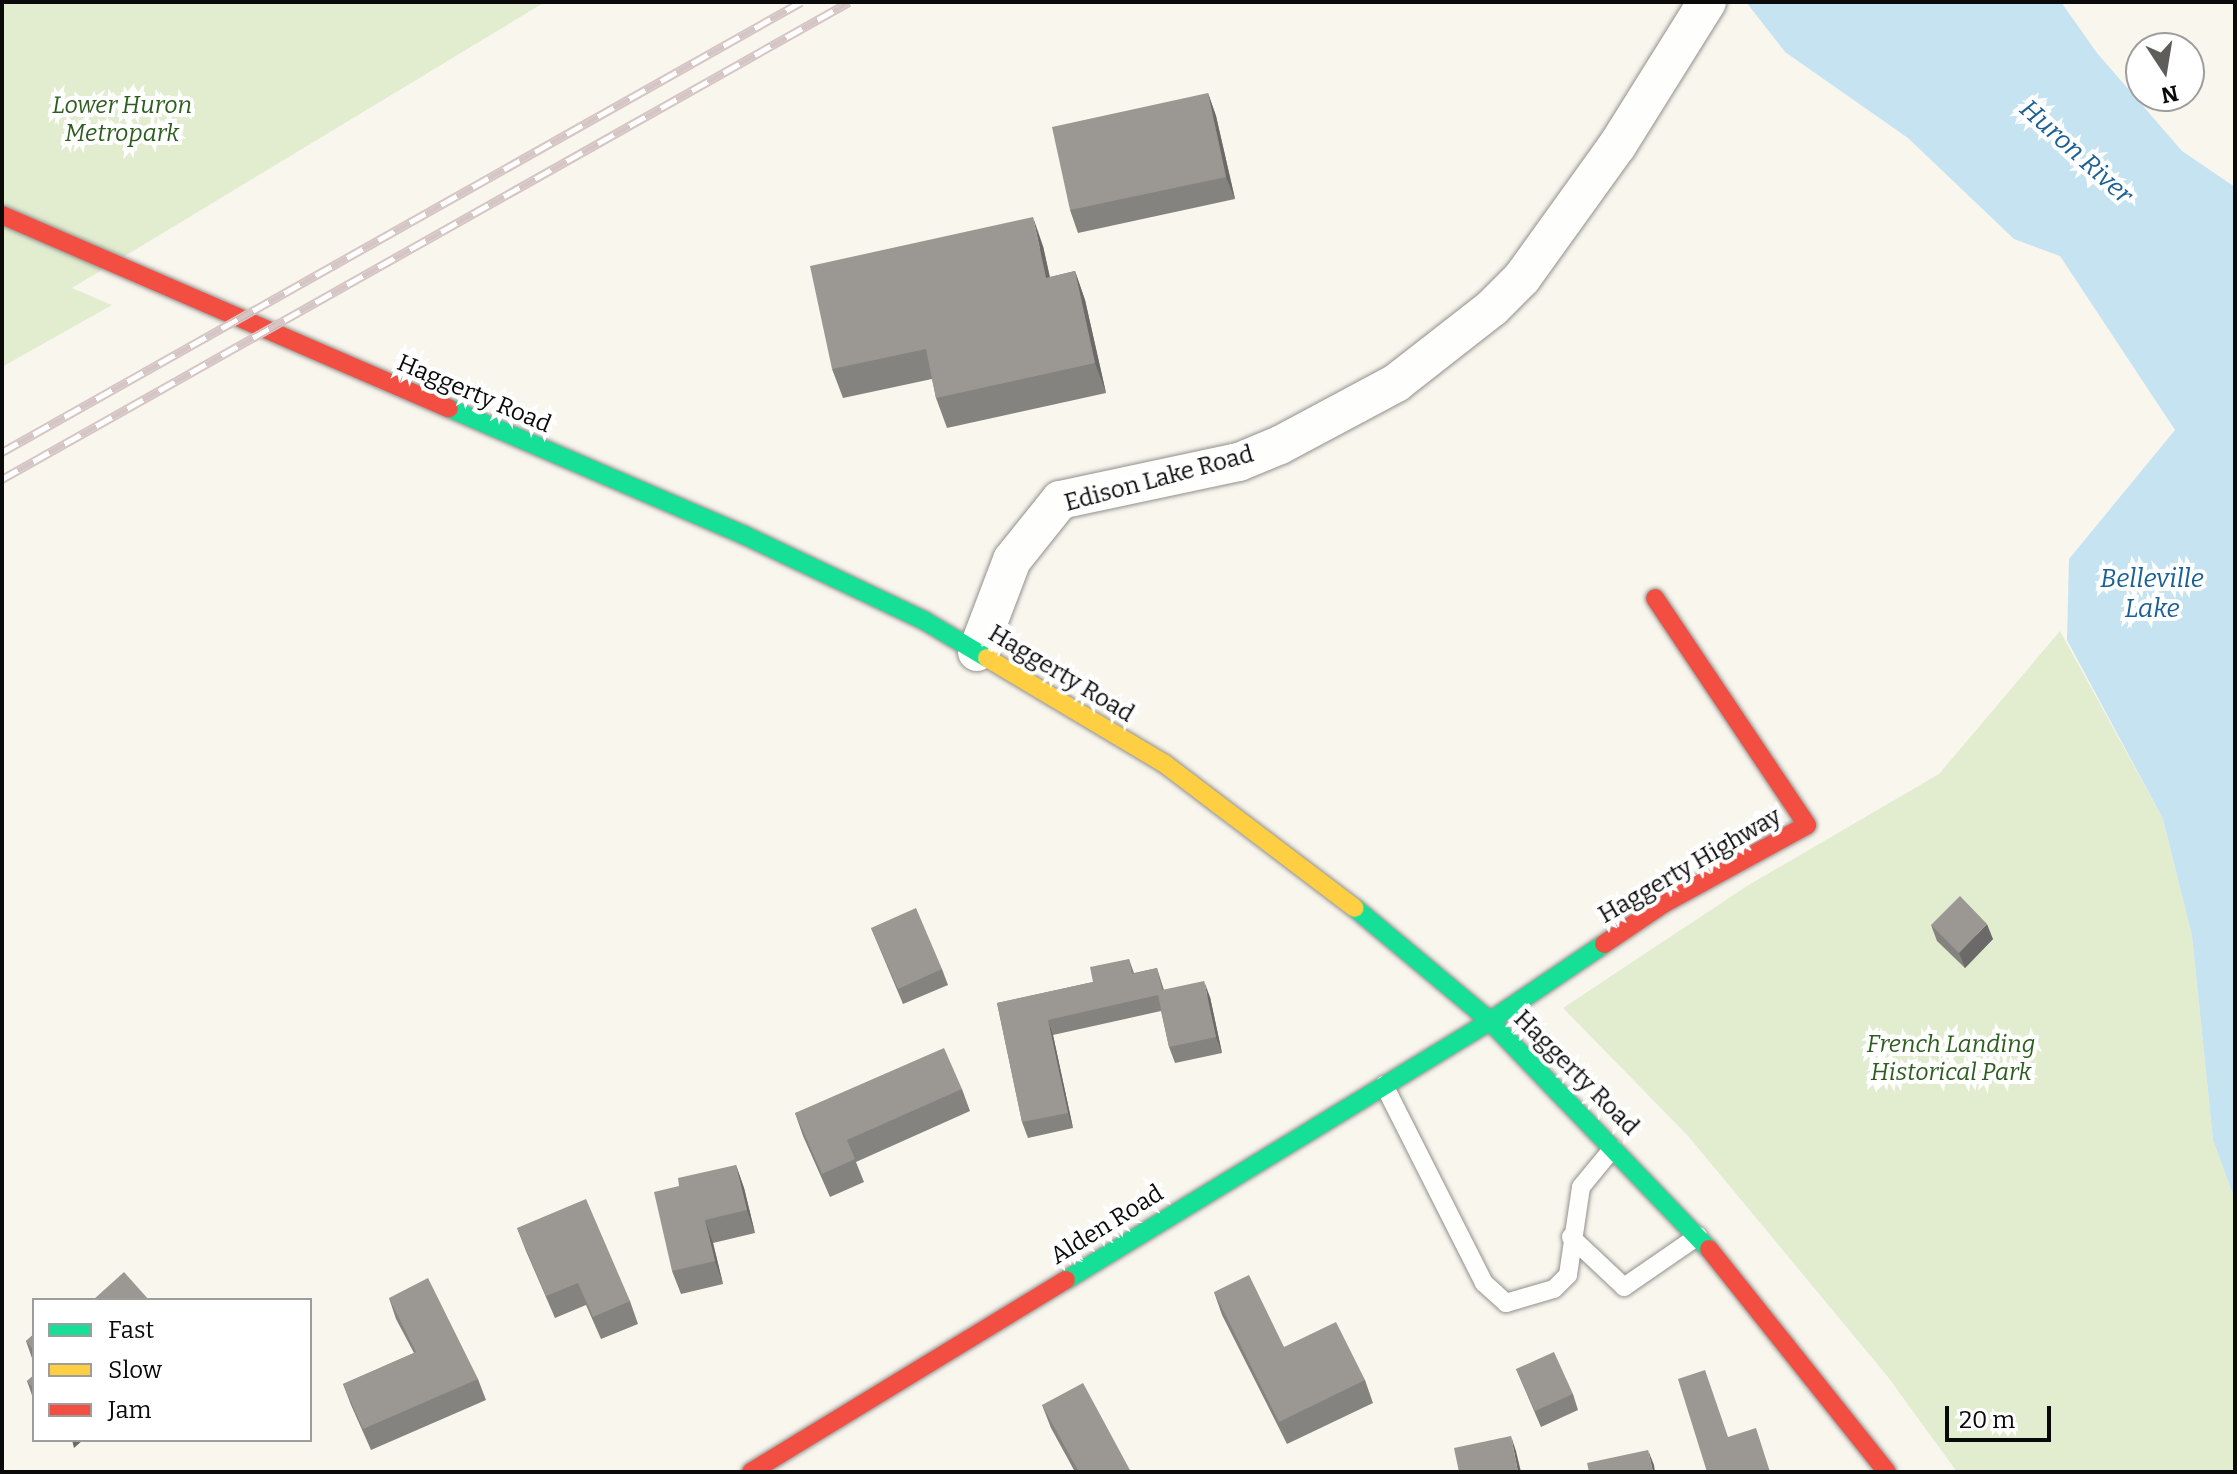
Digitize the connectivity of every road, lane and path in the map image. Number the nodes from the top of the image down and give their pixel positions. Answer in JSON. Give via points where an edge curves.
{"nodes":[{"id":1,"x":1707,"y":2,"type":"edge"},
{"id":2,"x":2,"y":215,"type":"edge"},
{"id":3,"x":1655,"y":598,"type":"dead end"},
{"id":4,"x":977,"y":652,"type":"junction"},
{"id":5,"x":1490,"y":1021,"type":"junction"},
{"id":6,"x":1384,"y":1085,"type":"junction"},
{"id":7,"x":1615,"y":1146,"type":"junction"},
{"id":8,"x":1698,"y":1236,"type":"junction"},
{"id":9,"x":1571,"y":1237,"type":"junction"},
{"id":10,"x":751,"y":1472,"type":"edge"},
{"id":11,"x":1887,"y":1472,"type":"edge"}],
"edges":[{"from":1,"to":4,"type":"street","name":"Edison Lake Road","via":[[1617,146],[1522,278],[1465,332],[1396,383],[1239,462],[1060,500],[1012,560]]},
{"from":2,"to":4,"type":"main road","name":"Haggerty Road","via":[[744,535]]},
{"from":3,"to":5,"type":"main road","name":"Haggerty Highway","via":[[1807,825],[1663,904]]},
{"from":4,"to":5,"type":"main road","name":"Haggerty Road","via":[[1165,764],[1228,808]]},
{"from":5,"to":6,"type":"main road","name":"Alden Road"},
{"from":5,"to":7,"type":"main road","name":"Haggerty Road"},
{"from":6,"to":9,"type":"lane","via":[[1484,1283],[1506,1303],[1554,1289],[1568,1275]]},
{"from":6,"to":10,"type":"main road","name":"Alden Road"},
{"from":7,"to":8,"type":"main road","name":"Haggerty Road"},
{"from":7,"to":9,"type":"lane","via":[[1581,1187]]},
{"from":8,"to":9,"type":"lane","via":[[1624,1287]]},
{"from":8,"to":11,"type":"main road","name":"Haggerty Road"}]}
